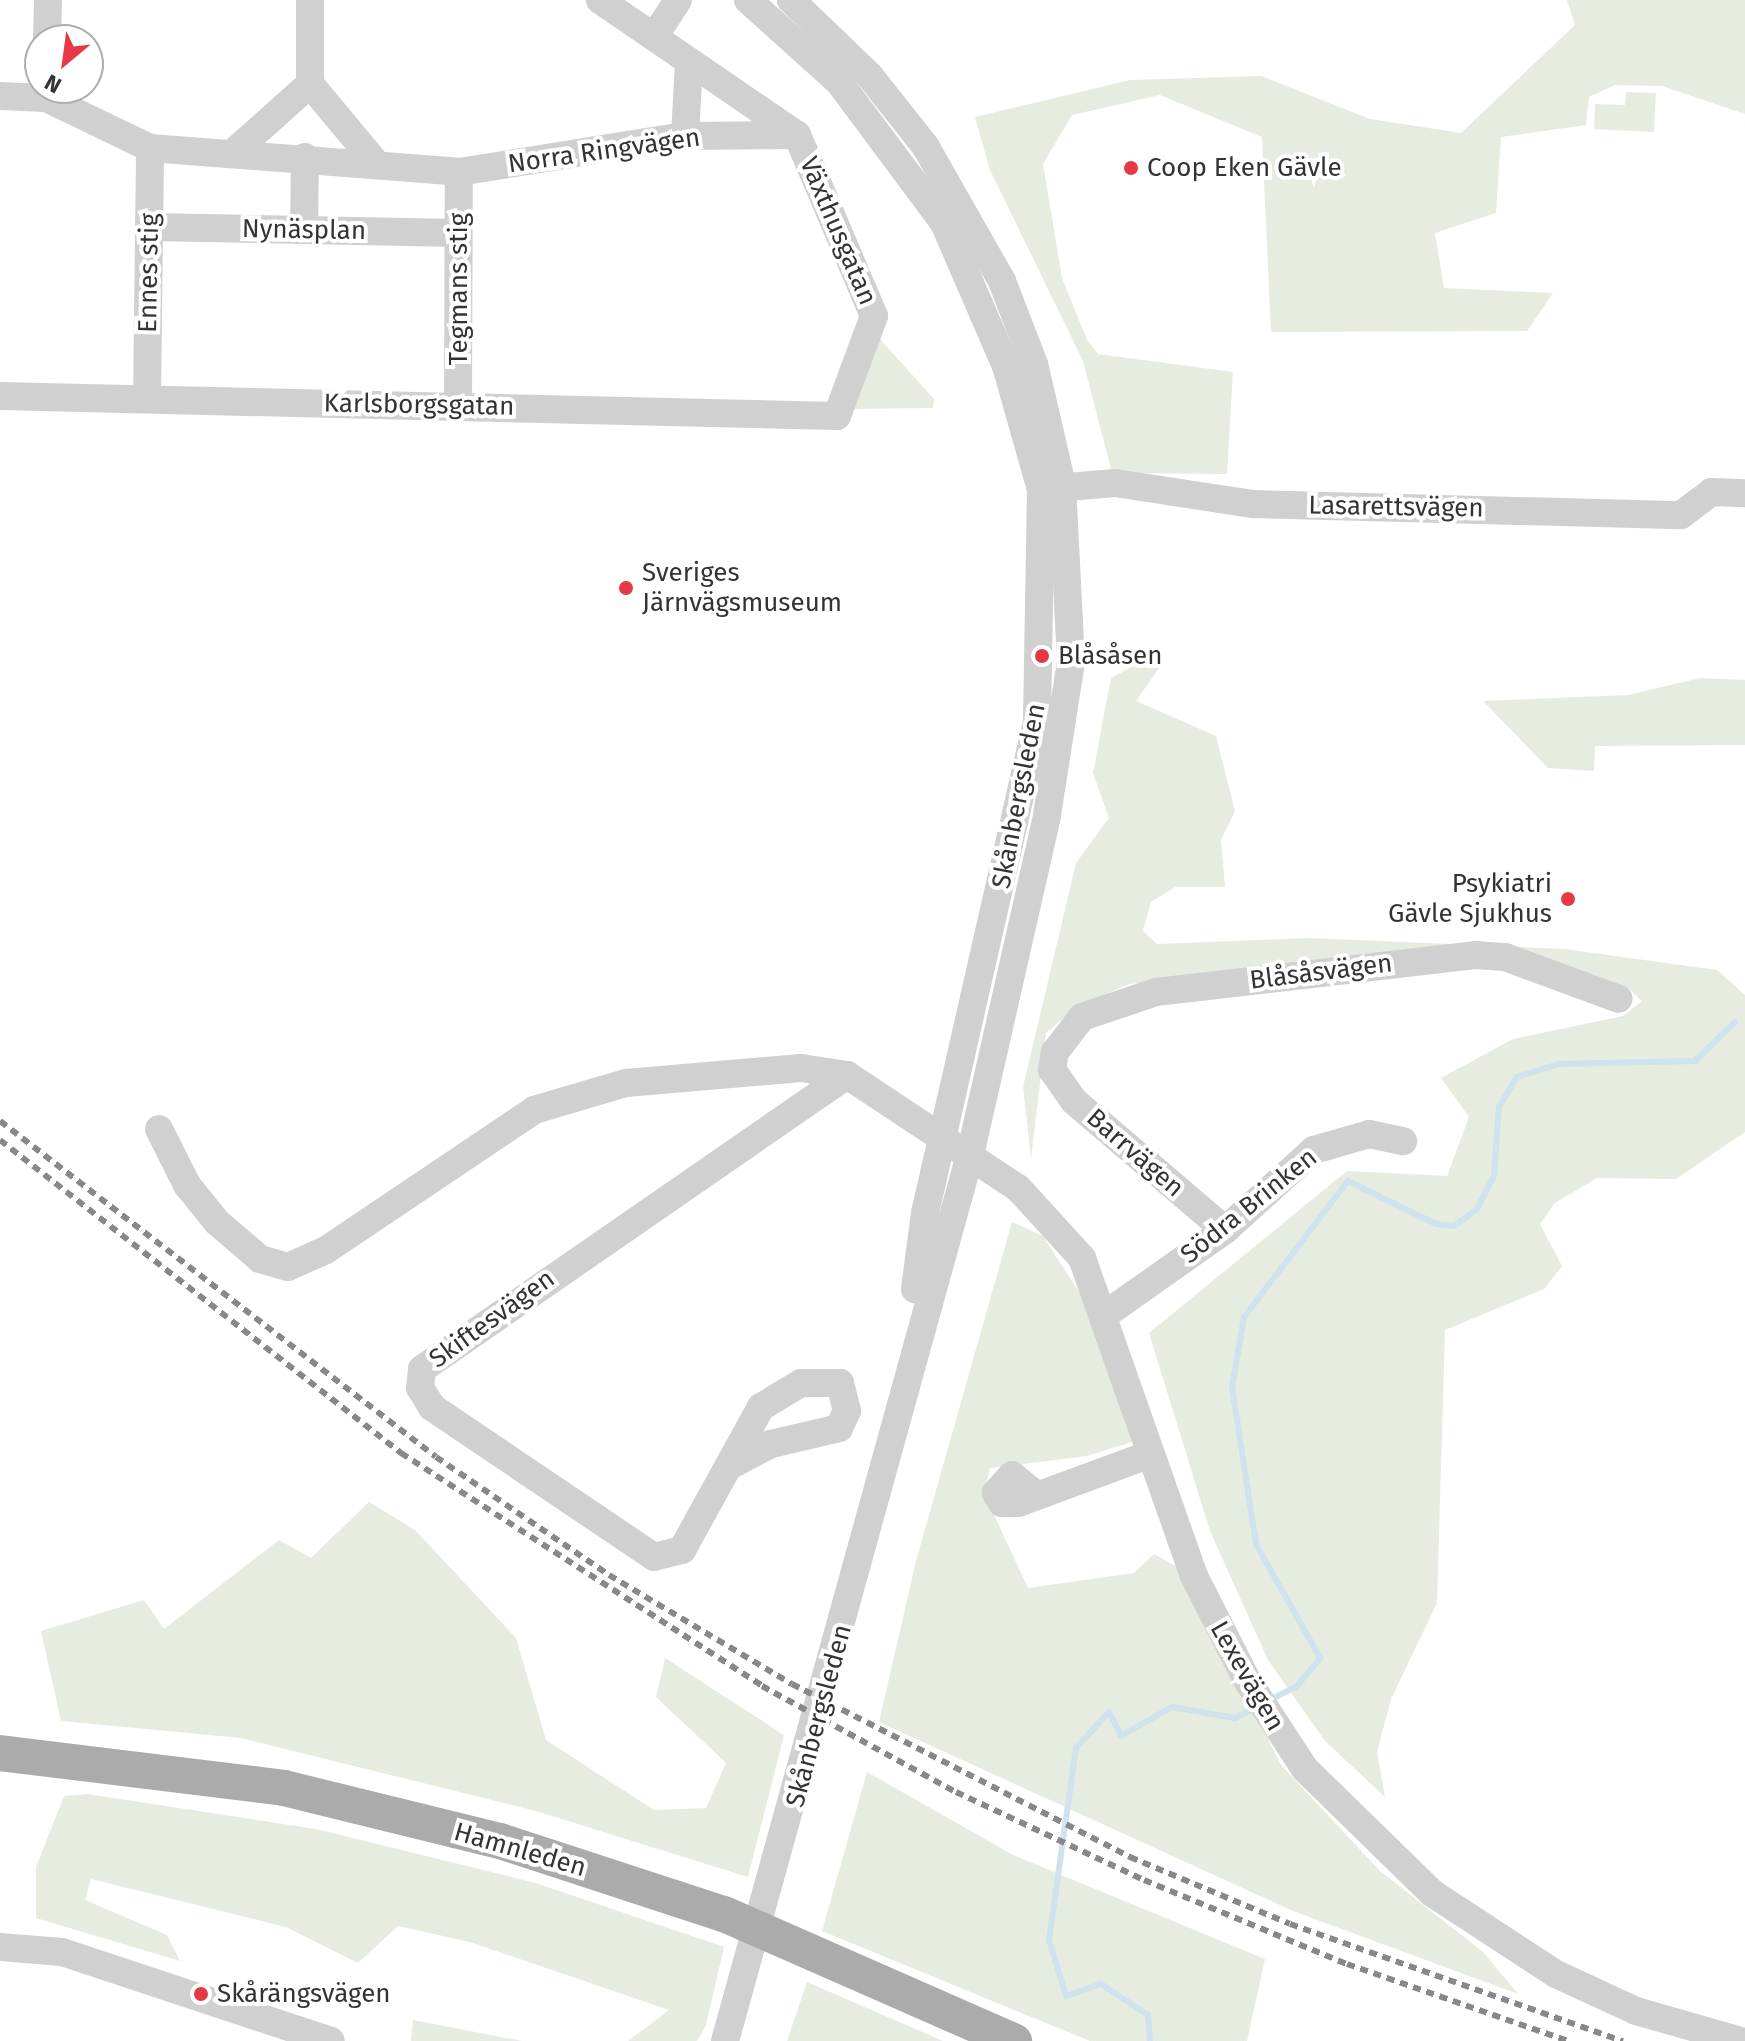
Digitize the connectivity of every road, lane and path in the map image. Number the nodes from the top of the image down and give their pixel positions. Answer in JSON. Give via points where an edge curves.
{"nodes":[{"id":1,"x":48,"y":0,"type":"edge"},
{"id":2,"x":310,"y":0,"type":"edge"},
{"id":3,"x":600,"y":0,"type":"edge"},
{"id":4,"x":678,"y":0,"type":"edge"},
{"id":5,"x":748,"y":0,"type":"edge"},
{"id":6,"x":791,"y":0,"type":"edge"},
{"id":7,"x":47,"y":24,"type":"edge"},
{"id":8,"x":654,"y":37,"type":"junction"},
{"id":9,"x":689,"y":63,"type":"junction"},
{"id":10,"x":310,"y":84,"type":"junction"},
{"id":11,"x":24,"y":94,"type":"edge"},
{"id":12,"x":0,"y":96,"type":"edge"},
{"id":13,"x":67,"y":104,"type":"edge"},
{"id":14,"x":797,"y":135,"type":"junction"},
{"id":15,"x":685,"y":136,"type":"junction"},
{"id":16,"x":150,"y":148,"type":"junction"},
{"id":17,"x":235,"y":151,"type":"junction"},
{"id":18,"x":305,"y":157,"type":"junction"},
{"id":19,"x":375,"y":162,"type":"junction"},
{"id":20,"x":459,"y":172,"type":"junction"},
{"id":21,"x":150,"y":227,"type":"junction"},
{"id":22,"x":304,"y":230,"type":"junction"},
{"id":23,"x":458,"y":233,"type":"junction"},
{"id":24,"x":0,"y":396,"type":"edge"},
{"id":25,"x":147,"y":399,"type":"junction"},
{"id":26,"x":458,"y":406,"type":"junction"},
{"id":27,"x":837,"y":416,"type":"joint"},
{"id":28,"x":1052,"y":487,"type":"junction"},
{"id":29,"x":1745,"y":493,"type":"edge"},
{"id":30,"x":1619,"y":999,"type":"dead end"},
{"id":31,"x":1052,"y":1070,"type":"joint"},
{"id":32,"x":847,"y":1075,"type":"junction"},
{"id":33,"x":159,"y":1129,"type":"dead end"},
{"id":34,"x":1403,"y":1141,"type":"dead end"},
{"id":35,"x":943,"y":1144,"type":"junction"},
{"id":36,"x":970,"y":1155,"type":"junction"},
{"id":37,"x":1225,"y":1230,"type":"junction"},
{"id":38,"x":1106,"y":1314,"type":"junction"},
{"id":39,"x":903,"y":1389,"type":"junction"},
{"id":40,"x":1148,"y":1455,"type":"junction"},
{"id":41,"x":735,"y":1463,"type":"dead end"},
{"id":42,"x":1034,"y":1493,"type":"dead end"},
{"id":43,"x":0,"y":1753,"type":"edge"},
{"id":44,"x":0,"y":1947,"type":"edge"},
{"id":45,"x":331,"y":2041,"type":"edge"},
{"id":46,"x":725,"y":2041,"type":"edge"},
{"id":47,"x":1014,"y":2041,"type":"edge"},
{"id":48,"x":1741,"y":2041,"type":"edge"}],
"edges":[{"from":1,"to":7,"type":"street"},
{"from":2,"to":10,"type":"street"},
{"from":3,"to":8,"type":"street","name":"Växthusgatan"},
{"from":4,"to":8,"type":"street"},
{"from":5,"to":28,"type":"street","name":"Skånbergsleden","via":[[848,92],[944,223]]},
{"from":6,"to":28,"type":"street","name":"Skånbergsleden","via":[[870,76],[967,212],[1034,364]]},
{"from":8,"to":9,"type":"street","name":"Växthusgatan"},
{"from":9,"to":14,"type":"street","name":"Växthusgatan"},
{"from":9,"to":15,"type":"street"},
{"from":10,"to":17,"type":"street"},
{"from":10,"to":19,"type":"street"},
{"from":11,"to":12,"type":"street"},
{"from":13,"to":16,"type":"street"},
{"from":14,"to":15,"type":"street","name":"Norra Ringvägen"},
{"from":14,"to":27,"type":"street","name":"Växthusgatan","via":[[874,316]]},
{"from":15,"to":20,"type":"street","name":"Norra Ringvägen"},
{"from":16,"to":17,"type":"street"},
{"from":16,"to":21,"type":"street","name":"Ennes stig"},
{"from":17,"to":18,"type":"street"},
{"from":18,"to":19,"type":"street"},
{"from":18,"to":22,"type":"street"},
{"from":19,"to":20,"type":"street"},
{"from":20,"to":23,"type":"street","name":"Tegmans stig"},
{"from":21,"to":22,"type":"street","name":"Nynäsplan"},
{"from":21,"to":25,"type":"street","name":"Ennes stig"},
{"from":22,"to":23,"type":"street","name":"Nynäsplan"},
{"from":23,"to":26,"type":"street","name":"Tegmans stig"},
{"from":24,"to":25,"type":"street","name":"Karlsborgsgatan"},
{"from":25,"to":26,"type":"street","name":"Karlsborgsgatan"},
{"from":26,"to":27,"type":"street","name":"Karlsborgsgatan"},
{"from":28,"to":29,"type":"street","name":"Lasarettsvägen","via":[[1115,483],[1253,504],[1681,515],[1711,492]]},
{"from":28,"to":35,"type":"street","name":"Skånbergsleden","via":[[1037,721]]},
{"from":28,"to":36,"type":"street","name":"Skånbergsleden","via":[[1071,662],[1062,730]]},
{"from":30,"to":31,"type":"street","name":"Blåsåsvägen","via":[[1505,957],[1475,955],[1156,992],[1082,1017],[1059,1045]]},
{"from":31,"to":37,"type":"street","name":"Barrvägen","via":[[1074,1101]]},
{"from":32,"to":33,"type":"street","via":[[801,1068],[641,1082],[546,1106],[326,1250],[288,1267],[260,1259],[217,1222],[187,1185]]},
{"from":32,"to":35,"type":"street"},
{"from":32,"to":41,"type":"street","name":"Skiftesvägen","via":[[422,1369],[420,1388],[432,1407],[654,1557],[682,1550]]},
{"from":34,"to":37,"type":"street","name":"Södra Brinken","via":[[1369,1134],[1314,1150]]},
{"from":35,"to":36,"type":"street","name":"Lexevägen"},
{"from":35,"to":39,"type":"street","name":"Skånbergsleden","via":[[925,1213]]},
{"from":36,"to":38,"type":"street","name":"Lexevägen","via":[[1048,1214],[1082,1258]]},
{"from":36,"to":39,"type":"street","name":"Skånbergsleden"},
{"from":37,"to":38,"type":"street","name":"Södra Brinken"},
{"from":38,"to":40,"type":"street","name":"Lexevägen"},
{"from":39,"to":46,"type":"street","name":"Skånbergsleden","via":[[835,1661]]},
{"from":40,"to":42,"type":"street"},
{"from":40,"to":48,"type":"street","name":"Lexevägen","via":[[1193,1574],[1247,1680],[1305,1769],[1432,1893],[1556,1974],[1636,2011]]},
{"from":43,"to":47,"type":"main road","name":"Hamnleden","via":[[284,1788],[500,1841],[724,1914]]},
{"from":44,"to":45,"type":"street","via":[[62,1952]]}]}
